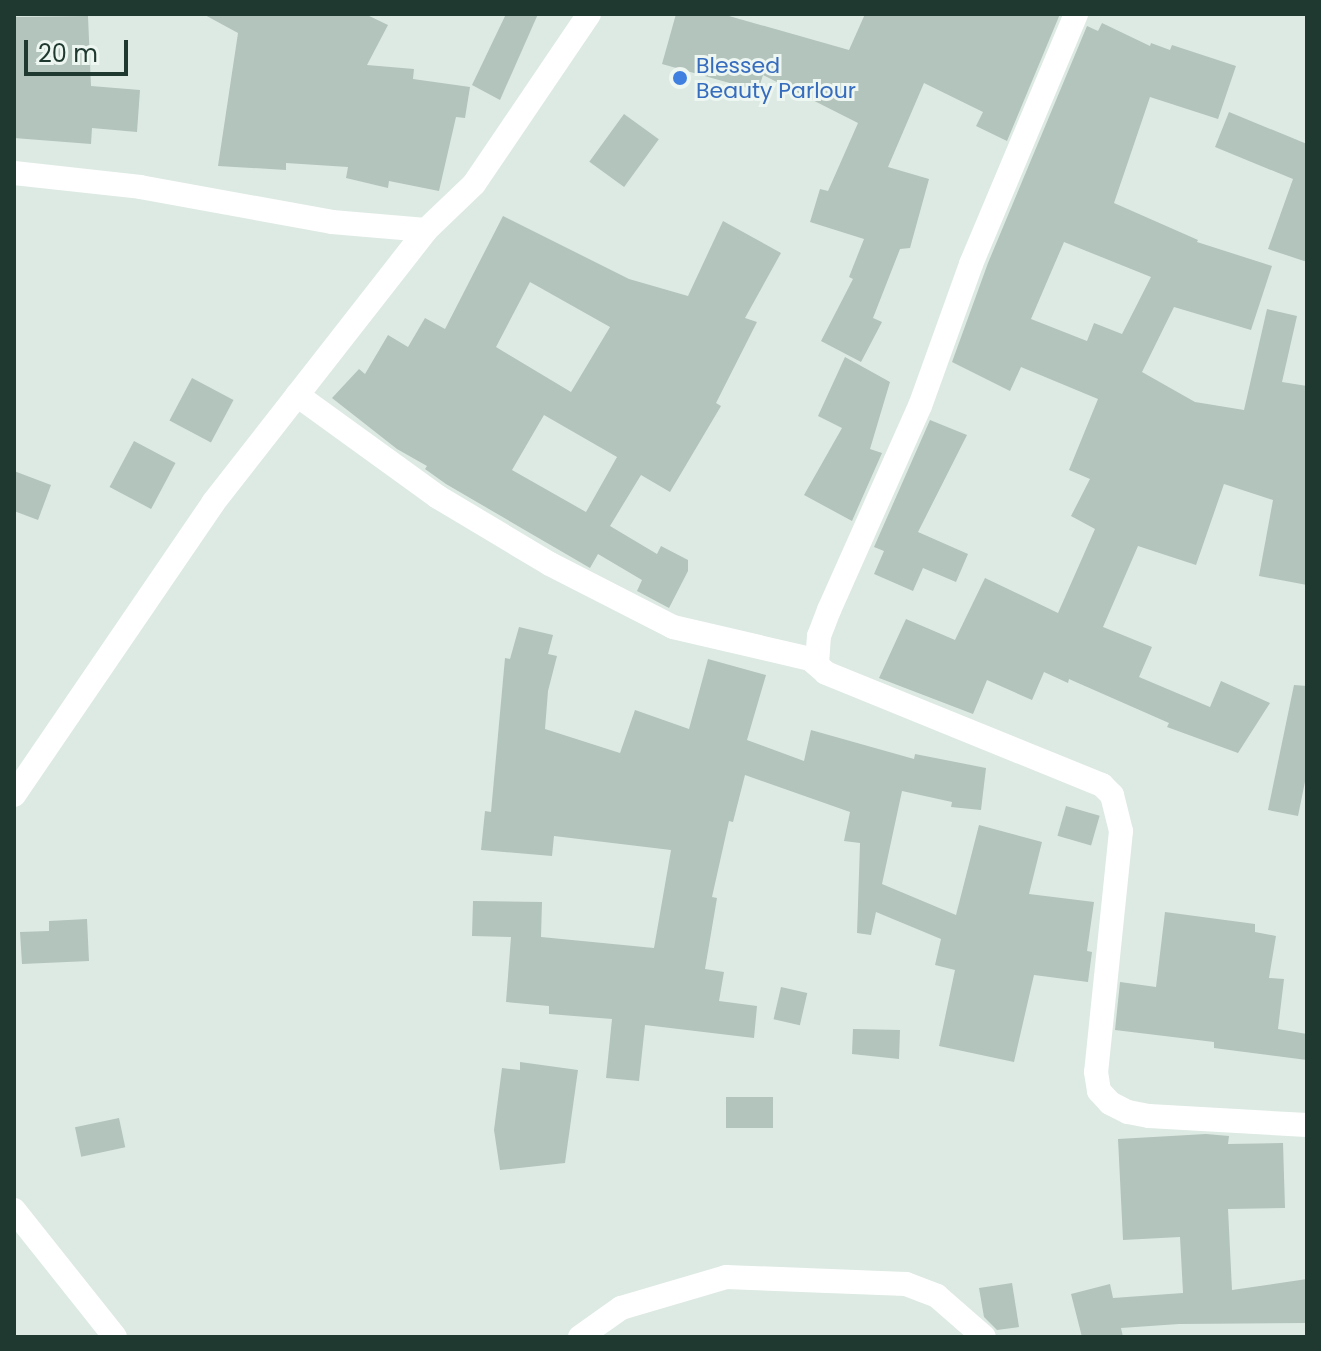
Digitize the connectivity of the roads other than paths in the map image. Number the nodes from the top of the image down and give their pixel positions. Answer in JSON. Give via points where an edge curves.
{"nodes":[{"id":1,"x":589,"y":14,"type":"edge"},
{"id":2,"x":1076,"y":14,"type":"edge"},
{"id":3,"x":14,"y":173,"type":"edge"},
{"id":4,"x":426,"y":230,"type":"junction"},
{"id":5,"x":297,"y":395,"type":"junction"},
{"id":6,"x":817,"y":664,"type":"junction"},
{"id":7,"x":14,"y":795,"type":"edge"},
{"id":8,"x":1307,"y":1125,"type":"edge"},
{"id":9,"x":14,"y":1210,"type":"edge"},
{"id":10,"x":115,"y":1337,"type":"edge"},
{"id":11,"x":580,"y":1337,"type":"edge"},
{"id":12,"x":984,"y":1337,"type":"edge"}],
"edges":[{"from":1,"to":4,"type":"street","via":[[474,184]]},
{"from":2,"to":6,"type":"street","via":[[971,264],[920,406],[829,610],[819,636]]},
{"from":3,"to":4,"type":"street","via":[[140,187],[332,222]]},
{"from":4,"to":5,"type":"street"},
{"from":5,"to":6,"type":"street","via":[[438,497],[550,564],[673,627]]},
{"from":5,"to":7,"type":"street","via":[[213,503]]},
{"from":6,"to":8,"type":"street","via":[[826,673],[1102,785],[1112,795],[1121,831],[1096,1072],[1099,1091],[1110,1103],[1149,1116]]},
{"from":9,"to":10,"type":"street"},
{"from":11,"to":12,"type":"street","via":[[621,1308],[726,1277],[906,1284],[937,1296]]}]}
